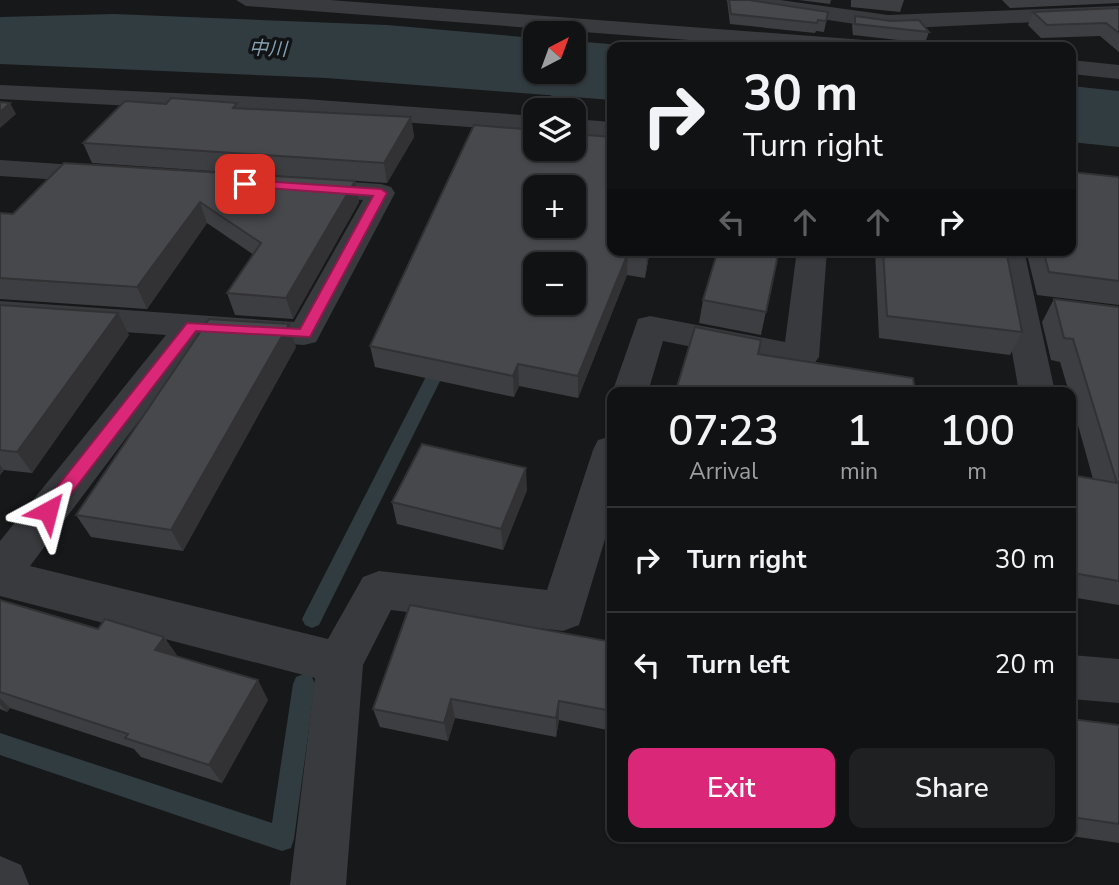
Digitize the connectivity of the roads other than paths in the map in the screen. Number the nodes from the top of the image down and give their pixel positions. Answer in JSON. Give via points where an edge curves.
{"nodes":[{"id":1,"x":736,"y":0,"type":"edge"},
{"id":2,"x":262,"y":1,"type":"edge"},
{"id":3,"x":1119,"y":12,"type":"edge"},
{"id":4,"x":799,"y":42,"type":"edge"},
{"id":5,"x":1076,"y":68,"type":"edge"},
{"id":6,"x":1119,"y":72,"type":"edge"},
{"id":7,"x":0,"y":92,"type":"edge"},
{"id":8,"x":523,"y":123,"type":"edge"},
{"id":9,"x":586,"y":128,"type":"edge"},
{"id":10,"x":607,"y":130,"type":"edge"},
{"id":11,"x":0,"y":168,"type":"edge"},
{"id":12,"x":136,"y":177,"type":"edge"},
{"id":13,"x":272,"y":186,"type":"edge"},
{"id":14,"x":811,"y":256,"type":"edge"},
{"id":15,"x":1010,"y":256,"type":"edge"},
{"id":16,"x":1020,"y":306,"type":"junction"},
{"id":17,"x":1057,"y":310,"type":"edge"},
{"id":18,"x":0,"y":312,"type":"edge"},
{"id":19,"x":192,"y":326,"type":"junction"},
{"id":20,"x":632,"y":387,"type":"edge"},
{"id":21,"x":1036,"y":387,"type":"edge"},
{"id":22,"x":607,"y":466,"type":"edge"},
{"id":23,"x":0,"y":575,"type":"edge"},
{"id":24,"x":340,"y":663,"type":"junction"},
{"id":25,"x":1076,"y":677,"type":"edge"},
{"id":26,"x":1119,"y":681,"type":"edge"},
{"id":27,"x":318,"y":885,"type":"edge"}],
"edges":[{"from":1,"to":3,"type":"street","via":[[888,22]]},
{"from":2,"to":4,"type":"street"},
{"from":5,"to":6,"type":"street"},
{"from":7,"to":8,"type":"street"},
{"from":9,"to":10,"type":"street"},
{"from":11,"to":12,"type":"street"},
{"from":13,"to":19,"type":"street","via":[[381,193],[304,334]]},
{"from":14,"to":20,"type":"street","via":[[801,357],[650,327]]},
{"from":15,"to":16,"type":"street"},
{"from":16,"to":17,"type":"street"},
{"from":16,"to":21,"type":"street"},
{"from":18,"to":19,"type":"street"},
{"from":19,"to":23,"type":"street"},
{"from":22,"to":24,"type":"street","via":[[563,611],[379,590]]},
{"from":23,"to":24,"type":"street"},
{"from":24,"to":27,"type":"street"},
{"from":25,"to":26,"type":"street"}]}
